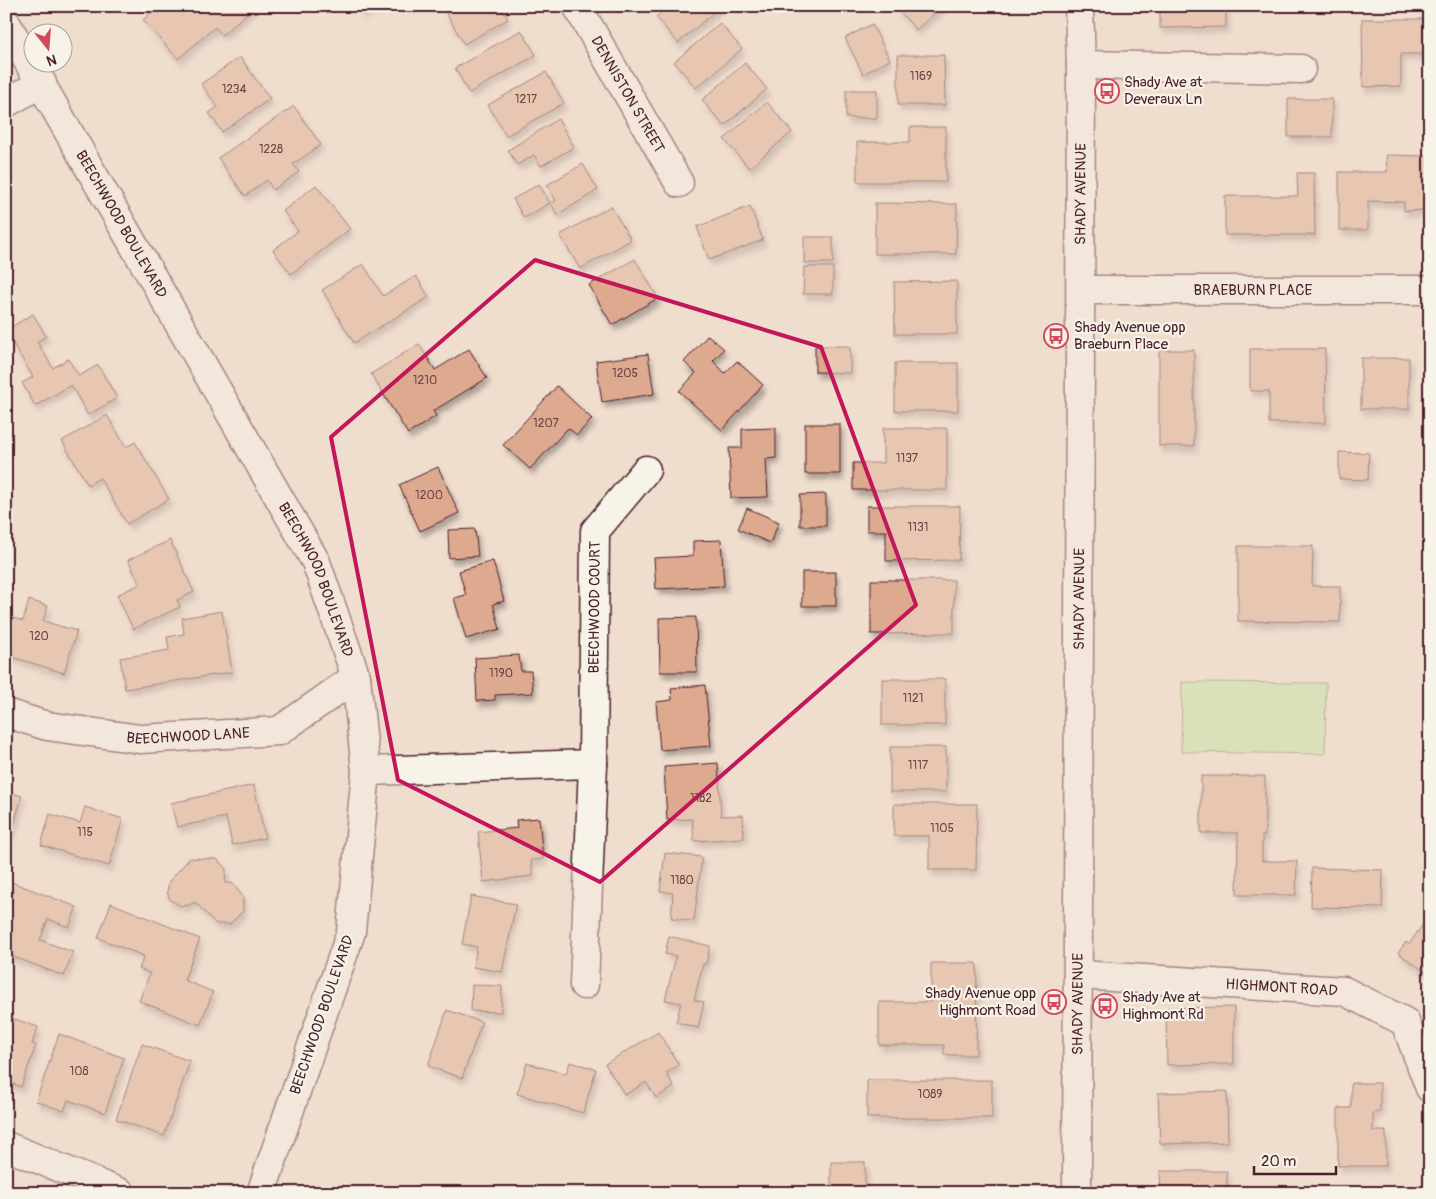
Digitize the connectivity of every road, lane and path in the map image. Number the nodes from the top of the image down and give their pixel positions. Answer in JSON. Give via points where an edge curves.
{"nodes":[{"id":1,"x":577,"y":6,"type":"edge"},
{"id":2,"x":1079,"y":6,"type":"edge"},
{"id":3,"x":6,"y":22,"type":"edge"},
{"id":4,"x":1082,"y":65,"type":"junction"},
{"id":5,"x":1301,"y":69,"type":"dead end"},
{"id":6,"x":42,"y":83,"type":"junction"},
{"id":7,"x":6,"y":103,"type":"edge"},
{"id":8,"x":679,"y":183,"type":"dead end"},
{"id":9,"x":1081,"y":290,"type":"junction"},
{"id":10,"x":1427,"y":290,"type":"dead end"},
{"id":11,"x":646,"y":470,"type":"dead end"},
{"id":12,"x":356,"y":676,"type":"junction"},
{"id":13,"x":6,"y":713,"type":"edge"},
{"id":14,"x":593,"y":764,"type":"junction"},
{"id":15,"x":366,"y":771,"type":"junction"},
{"id":16,"x":1078,"y":975,"type":"junction"},
{"id":17,"x":584,"y":985,"type":"dead end"},
{"id":18,"x":1430,"y":1088,"type":"edge"},
{"id":19,"x":6,"y":1146,"type":"edge"},
{"id":20,"x":121,"y":1193,"type":"edge"},
{"id":21,"x":261,"y":1193,"type":"edge"},
{"id":22,"x":1077,"y":1193,"type":"edge"}],
"edges":[{"from":1,"to":8,"type":"street","name":"DENNISTON STREET"},
{"from":2,"to":4,"type":"street","name":"SHADY AVENUE"},
{"from":3,"to":6,"type":"street","name":"BEECHWOOD BOULEVARD"},
{"from":4,"to":5,"type":"street"},
{"from":4,"to":9,"type":"street","name":"SHADY AVENUE"},
{"from":6,"to":7,"type":"street"},
{"from":6,"to":12,"type":"street","name":"BEECHWOOD BOULEVARD","via":[[316,562]]},
{"from":9,"to":10,"type":"street","name":"BRAEBURN PLACE"},
{"from":9,"to":16,"type":"street","name":"SHADY AVENUE"},
{"from":11,"to":14,"type":"street","name":"BEECHWOOD COURT","via":[[595,531]]},
{"from":12,"to":13,"type":"street","name":"BEECHWOOD LANE","via":[[279,731],[140,739],[47,726]]},
{"from":12,"to":15,"type":"street","name":"BEECHWOOD BOULEVARD"},
{"from":14,"to":15,"type":"street"},
{"from":14,"to":17,"type":"street","name":"BEECHWOOD COURT"},
{"from":15,"to":21,"type":"street","name":"BEECHWOOD BOULEVARD","via":[[351,932]]},
{"from":16,"to":18,"type":"street","name":"HIGHMONT ROAD","via":[[1344,991],[1405,1022]]},
{"from":16,"to":22,"type":"street","name":"SHADY AVENUE"},
{"from":19,"to":20,"type":"street"}]}
